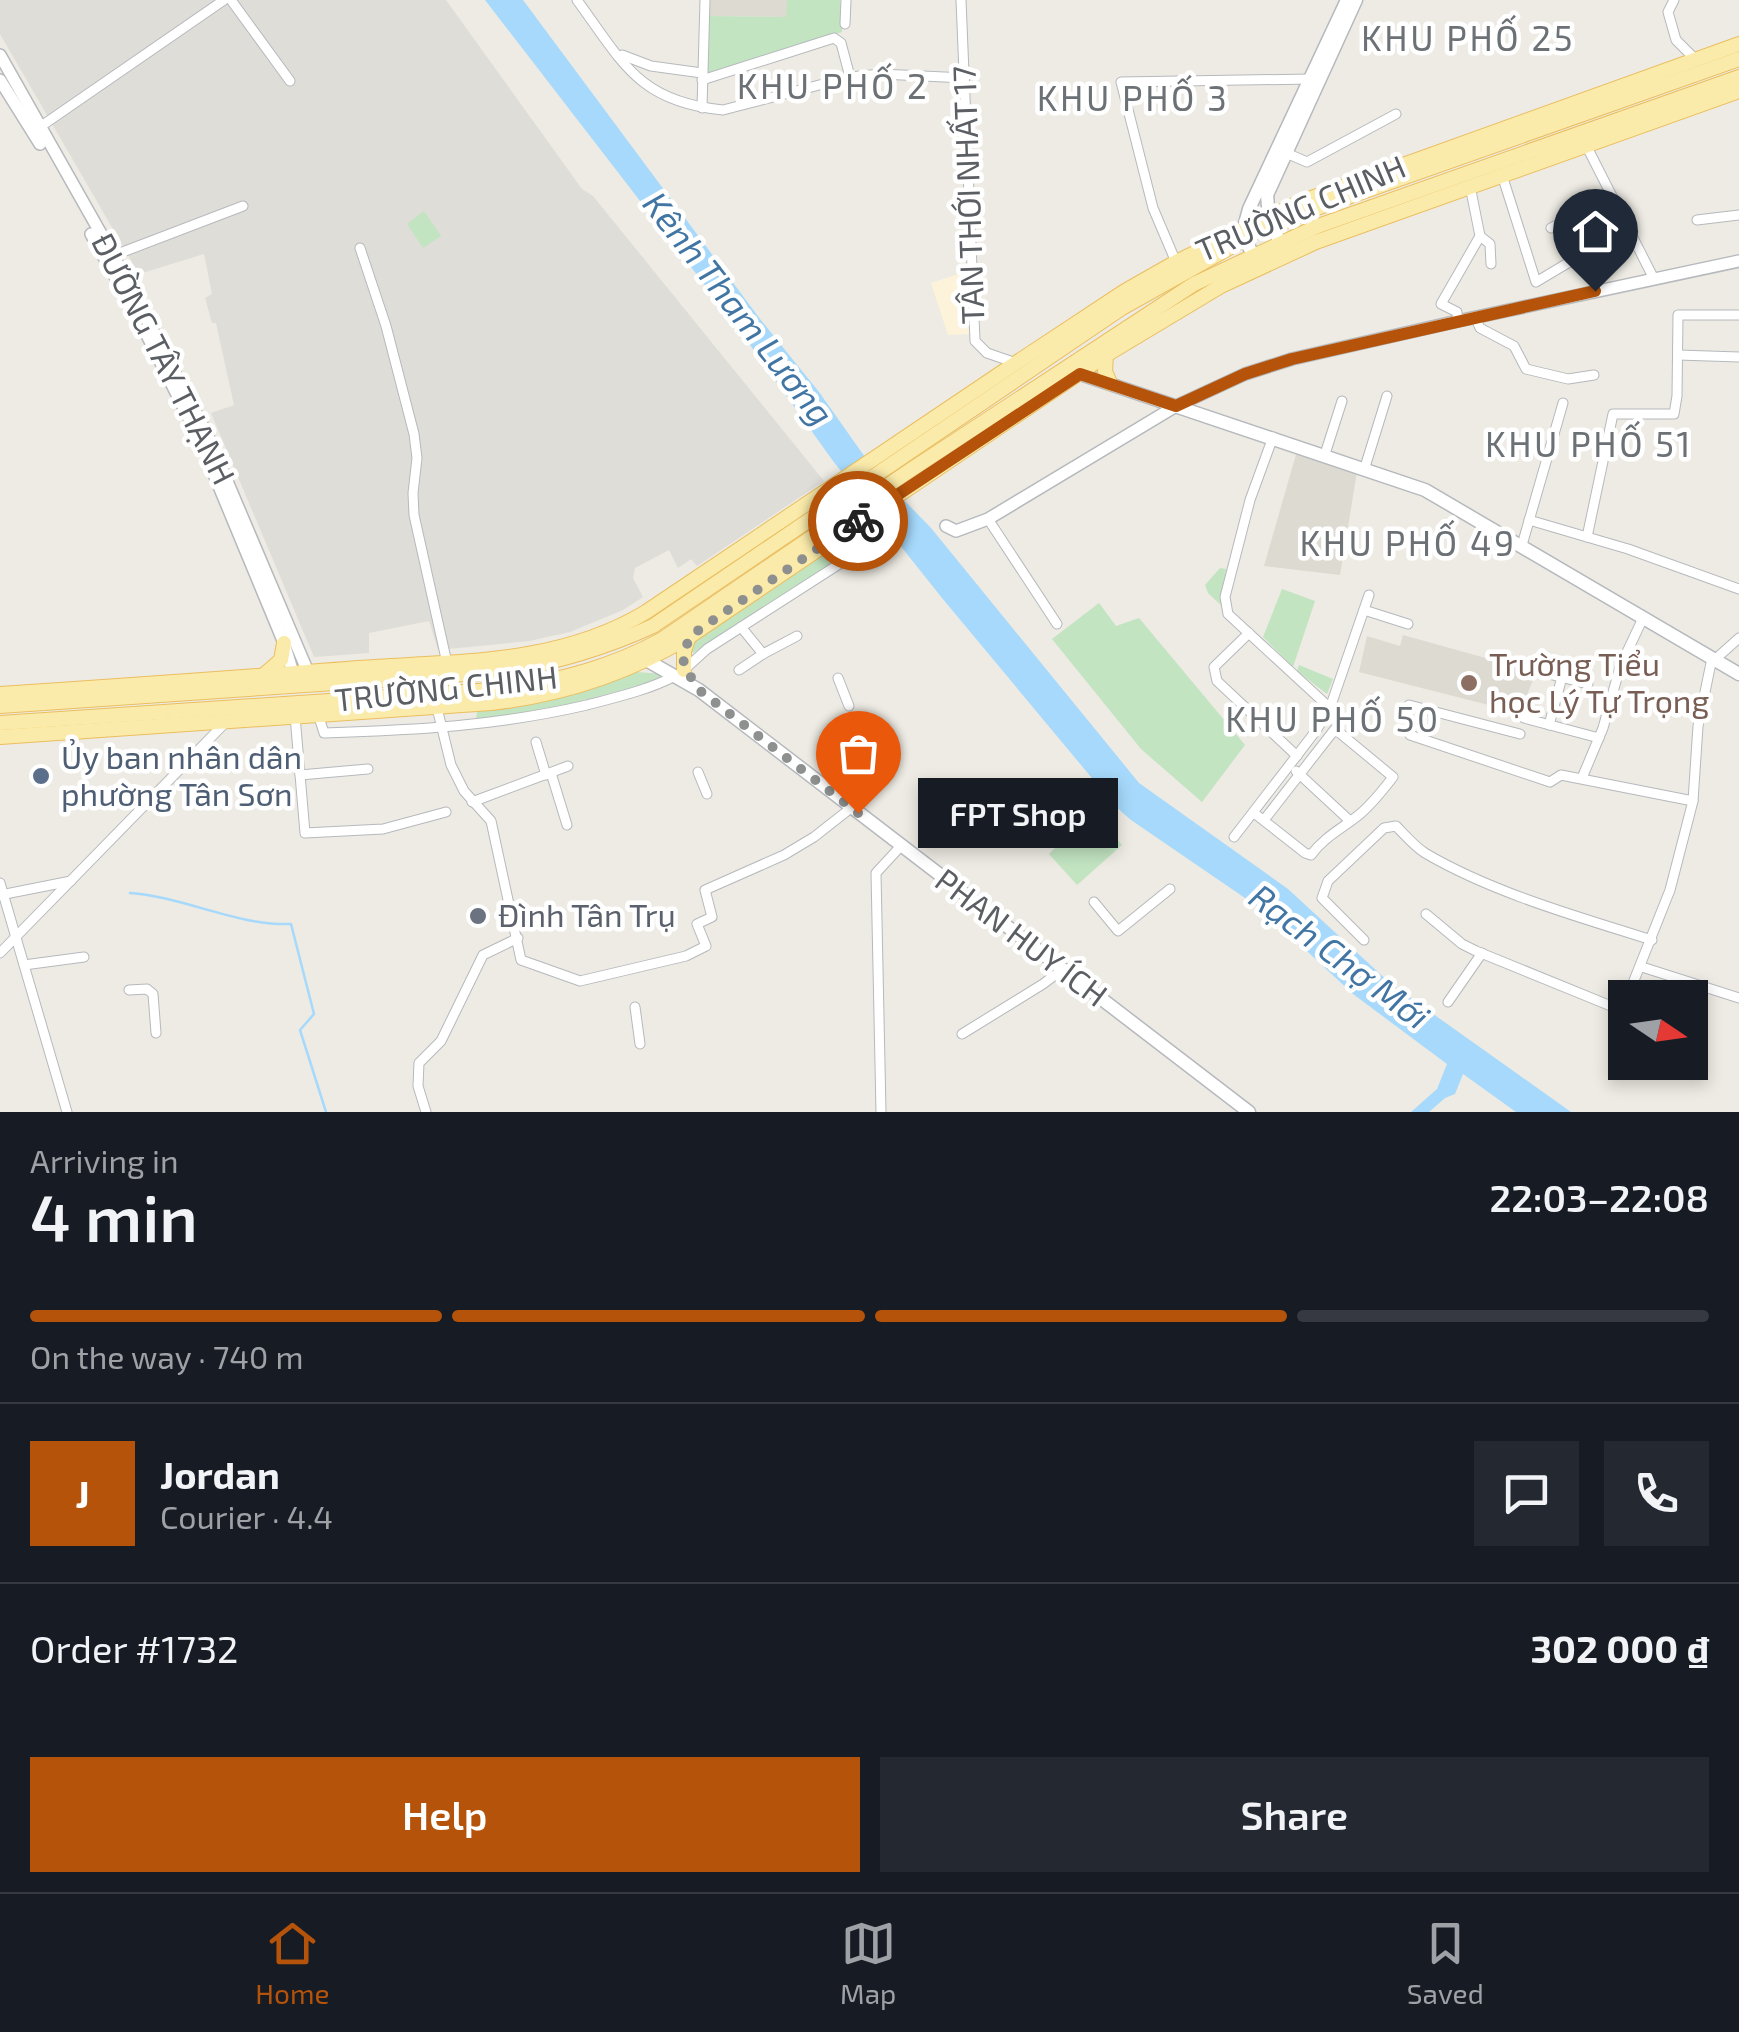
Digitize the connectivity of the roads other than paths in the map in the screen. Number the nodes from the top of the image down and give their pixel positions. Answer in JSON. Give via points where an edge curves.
{"nodes":[{"id":1,"x":228,"y":0,"type":"edge"},
{"id":2,"x":577,"y":0,"type":"edge"},
{"id":3,"x":704,"y":0,"type":"edge"},
{"id":4,"x":846,"y":0,"type":"edge"},
{"id":5,"x":961,"y":0,"type":"edge"},
{"id":6,"x":1346,"y":0,"type":"edge"},
{"id":7,"x":1356,"y":0,"type":"edge"},
{"id":8,"x":1674,"y":0,"type":"edge"},
{"id":9,"x":1341,"y":22,"type":"junction"},
{"id":10,"x":845,"y":24,"type":"dead end"},
{"id":11,"x":1739,"y":44,"type":"edge"},
{"id":12,"x":615,"y":52,"type":"junction"},
{"id":13,"x":0,"y":55,"type":"edge"},
{"id":14,"x":1739,"y":59,"type":"edge"},
{"id":15,"x":1696,"y":60,"type":"junction"},
{"id":16,"x":702,"y":76,"type":"junction"},
{"id":17,"x":1739,"y":76,"type":"edge"},
{"id":18,"x":850,"y":77,"type":"junction"},
{"id":19,"x":964,"y":78,"type":"junction"},
{"id":20,"x":1310,"y":79,"type":"junction"},
{"id":21,"x":0,"y":80,"type":"edge"},
{"id":22,"x":290,"y":82,"type":"dead end"},
{"id":23,"x":1739,"y":91,"type":"edge"},
{"id":24,"x":702,"y":108,"type":"junction"},
{"id":25,"x":1396,"y":114,"type":"dead end"},
{"id":26,"x":36,"y":129,"type":"junction"},
{"id":27,"x":1586,"y":146,"type":"junction"},
{"id":28,"x":1286,"y":153,"type":"junction"},
{"id":29,"x":1502,"y":175,"type":"junction"},
{"id":30,"x":1470,"y":186,"type":"junction"},
{"id":31,"x":1612,"y":196,"type":"junction"},
{"id":32,"x":243,"y":206,"type":"dead end"},
{"id":33,"x":1739,"y":215,"type":"edge"},
{"id":34,"x":1697,"y":220,"type":"dead end"},
{"id":35,"x":1271,"y":222,"type":"junction"},
{"id":36,"x":1628,"y":226,"type":"junction"},
{"id":37,"x":1551,"y":228,"type":"dead end"},
{"id":38,"x":1244,"y":235,"type":"junction"},
{"id":39,"x":1480,"y":236,"type":"junction"},
{"id":40,"x":360,"y":248,"type":"dead end"},
{"id":41,"x":1282,"y":249,"type":"junction"},
{"id":42,"x":109,"y":257,"type":"junction"},
{"id":43,"x":1254,"y":261,"type":"junction"},
{"id":44,"x":1739,"y":261,"type":"edge"},
{"id":45,"x":1491,"y":264,"type":"dead end"},
{"id":46,"x":1179,"y":267,"type":"junction"},
{"id":47,"x":1654,"y":279,"type":"junction"},
{"id":48,"x":1739,"y":315,"type":"edge"},
{"id":49,"x":1476,"y":317,"type":"junction"},
{"id":50,"x":1458,"y":321,"type":"junction"},
{"id":51,"x":1106,"y":355,"type":"junction"},
{"id":52,"x":1678,"y":356,"type":"junction"},
{"id":53,"x":1739,"y":357,"type":"edge"},
{"id":54,"x":1016,"y":363,"type":"junction"},
{"id":55,"x":1064,"y":369,"type":"junction"},
{"id":56,"x":1080,"y":374,"type":"junction"},
{"id":57,"x":1594,"y":375,"type":"dead end"},
{"id":58,"x":1110,"y":383,"type":"junction"},
{"id":59,"x":1387,"y":396,"type":"dead end"},
{"id":60,"x":1342,"y":400,"type":"dead end"},
{"id":61,"x":1563,"y":403,"type":"dead end"},
{"id":62,"x":1176,"y":406,"type":"junction"},
{"id":63,"x":1273,"y":437,"type":"junction"},
{"id":64,"x":1325,"y":454,"type":"junction"},
{"id":65,"x":907,"y":462,"type":"junction"},
{"id":66,"x":1365,"y":468,"type":"junction"},
{"id":67,"x":228,"y":498,"type":"junction"},
{"id":68,"x":988,"y":519,"type":"junction"},
{"id":69,"x":1529,"y":520,"type":"junction"},
{"id":70,"x":946,"y":526,"type":"dead end"},
{"id":71,"x":886,"y":534,"type":"dead end"},
{"id":72,"x":1587,"y":537,"type":"junction"},
{"id":73,"x":1522,"y":545,"type":"junction"},
{"id":74,"x":783,"y":565,"type":"junction"},
{"id":75,"x":1739,"y":589,"type":"edge"},
{"id":76,"x":1368,"y":595,"type":"dead end"},
{"id":77,"x":1364,"y":610,"type":"junction"},
{"id":78,"x":703,"y":612,"type":"junction"},
{"id":79,"x":1643,"y":618,"type":"junction"},
{"id":80,"x":1057,"y":624,"type":"dead end"},
{"id":81,"x":1408,"y":624,"type":"dead end"},
{"id":82,"x":741,"y":627,"type":"junction"},
{"id":83,"x":630,"y":630,"type":"junction"},
{"id":84,"x":657,"y":632,"type":"junction"},
{"id":85,"x":1250,"y":633,"type":"junction"},
{"id":86,"x":690,"y":636,"type":"junction"},
{"id":87,"x":797,"y":636,"type":"dead end"},
{"id":88,"x":1739,"y":638,"type":"edge"},
{"id":89,"x":284,"y":643,"type":"junction"},
{"id":90,"x":763,"y":654,"type":"junction"},
{"id":91,"x":645,"y":656,"type":"junction"},
{"id":92,"x":1716,"y":660,"type":"junction"},
{"id":93,"x":447,"y":664,"type":"junction"},
{"id":94,"x":738,"y":670,"type":"dead end"},
{"id":95,"x":1541,"y":672,"type":"dead end"},
{"id":96,"x":680,"y":673,"type":"junction"},
{"id":97,"x":1739,"y":674,"type":"edge"},
{"id":98,"x":264,"y":675,"type":"junction"},
{"id":99,"x":1562,"y":677,"type":"junction"},
{"id":100,"x":838,"y":678,"type":"dead end"},
{"id":101,"x":302,"y":679,"type":"junction"},
{"id":102,"x":1588,"y":684,"type":"dead end"},
{"id":103,"x":240,"y":690,"type":"junction"},
{"id":104,"x":0,"y":694,"type":"edge"},
{"id":105,"x":87,"y":694,"type":"junction"},
{"id":106,"x":1409,"y":705,"type":"dead end"},
{"id":107,"x":0,"y":706,"type":"edge"},
{"id":108,"x":849,"y":706,"type":"dead end"},
{"id":109,"x":317,"y":708,"type":"junction"},
{"id":110,"x":436,"y":708,"type":"junction"},
{"id":111,"x":1330,"y":708,"type":"junction"},
{"id":112,"x":294,"y":710,"type":"junction"},
{"id":113,"x":1524,"y":718,"type":"dead end"},
{"id":114,"x":228,"y":720,"type":"junction"},
{"id":115,"x":0,"y":723,"type":"edge"},
{"id":116,"x":88,"y":724,"type":"junction"},
{"id":117,"x":1550,"y":725,"type":"junction"},
{"id":118,"x":442,"y":730,"type":"junction"},
{"id":119,"x":1520,"y":734,"type":"dead end"},
{"id":120,"x":1410,"y":735,"type":"dead end"},
{"id":121,"x":0,"y":737,"type":"edge"},
{"id":122,"x":1599,"y":738,"type":"junction"},
{"id":123,"x":536,"y":742,"type":"dead end"},
{"id":124,"x":1297,"y":756,"type":"junction"},
{"id":125,"x":568,"y":766,"type":"dead end"},
{"id":126,"x":1290,"y":766,"type":"junction"},
{"id":127,"x":368,"y":769,"type":"dead end"},
{"id":128,"x":698,"y":772,"type":"dead end"},
{"id":129,"x":549,"y":774,"type":"junction"},
{"id":130,"x":1300,"y":774,"type":"junction"},
{"id":131,"x":300,"y":775,"type":"junction"},
{"id":132,"x":1582,"y":778,"type":"junction"},
{"id":133,"x":707,"y":794,"type":"dead end"},
{"id":134,"x":1693,"y":801,"type":"junction"},
{"id":135,"x":472,"y":802,"type":"junction"},
{"id":136,"x":851,"y":808,"type":"junction"},
{"id":137,"x":446,"y":812,"type":"dead end"},
{"id":138,"x":1254,"y":812,"type":"junction"},
{"id":139,"x":1264,"y":820,"type":"junction"},
{"id":140,"x":1350,"y":821,"type":"junction"},
{"id":141,"x":567,"y":825,"type":"dead end"},
{"id":142,"x":1234,"y":838,"type":"dead end"},
{"id":143,"x":900,"y":847,"type":"junction"},
{"id":144,"x":72,"y":881,"type":"junction"},
{"id":145,"x":0,"y":883,"type":"edge"},
{"id":146,"x":1170,"y":889,"type":"dead end"},
{"id":147,"x":1,"y":895,"type":"edge"},
{"id":148,"x":1094,"y":902,"type":"dead end"},
{"id":149,"x":1426,"y":914,"type":"dead end"},
{"id":150,"x":16,"y":938,"type":"junction"},
{"id":151,"x":518,"y":938,"type":"junction"},
{"id":152,"x":1364,"y":940,"type":"dead end"},
{"id":153,"x":1652,"y":940,"type":"junction"},
{"id":154,"x":1482,"y":953,"type":"junction"},
{"id":155,"x":0,"y":954,"type":"edge"},
{"id":156,"x":84,"y":956,"type":"dead end"},
{"id":157,"x":24,"y":965,"type":"junction"},
{"id":158,"x":1642,"y":967,"type":"junction"},
{"id":159,"x":1062,"y":969,"type":"junction"},
{"id":160,"x":1636,"y":980,"type":"edge"},
{"id":161,"x":129,"y":990,"type":"dead end"},
{"id":162,"x":1739,"y":998,"type":"edge"},
{"id":163,"x":1448,"y":1002,"type":"dead end"},
{"id":164,"x":1608,"y":1004,"type":"edge"},
{"id":165,"x":634,"y":1007,"type":"dead end"},
{"id":166,"x":156,"y":1033,"type":"dead end"},
{"id":167,"x":962,"y":1034,"type":"dead end"},
{"id":168,"x":640,"y":1044,"type":"dead end"},
{"id":169,"x":67,"y":1112,"type":"edge"},
{"id":170,"x":426,"y":1112,"type":"edge"},
{"id":171,"x":882,"y":1112,"type":"edge"},
{"id":172,"x":1249,"y":1112,"type":"edge"}],
"edges":[{"from":1,"to":22,"type":"street"},
{"from":1,"to":26,"type":"street"},
{"from":2,"to":12,"type":"street"},
{"from":3,"to":16,"type":"street"},
{"from":4,"to":10,"type":"street"},
{"from":5,"to":19,"type":"street","name":"TÂN THỚI NHẤT 17"},
{"from":6,"to":9,"type":"main road"},
{"from":7,"to":9,"type":"main road"},
{"from":8,"to":15,"type":"street","via":[[1668,12],[1676,40]]},
{"from":9,"to":20,"type":"main road"},
{"from":9,"to":28,"type":"main road"},
{"from":11,"to":15,"type":"main road","name":"TRƯỜNG CHINH"},
{"from":12,"to":16,"type":"street"},
{"from":12,"to":24,"type":"street","via":[[644,85]]},
{"from":13,"to":26,"type":"street","name":"ĐƯỜNG TÂY THẠNH"},
{"from":14,"to":35,"type":"main road","name":"TRƯỜNG CHINH"},
{"from":15,"to":35,"type":"main road","name":"TRƯỜNG CHINH","via":[[1352,183]]},
{"from":16,"to":18,"type":"street","via":[[834,38]]},
{"from":16,"to":24,"type":"street"},
{"from":17,"to":41,"type":"main road","name":"TRƯỜNG CHINH","via":[[1385,201]]},
{"from":18,"to":19,"type":"street"},
{"from":18,"to":24,"type":"street","via":[[723,110]]},
{"from":19,"to":54,"type":"street","name":"TÂN THỚI NHẤT 17","via":[[975,341]]},
{"from":20,"to":38,"type":"main road","via":[[1248,209]]},
{"from":20,"to":46,"type":"street","via":[[1121,82],[1153,208]]},
{"from":21,"to":26,"type":"street","name":"ĐƯỜNG TÂY THẠNH"},
{"from":23,"to":27,"type":"main road","name":"TRƯỜNG CHINH"},
{"from":25,"to":28,"type":"street","via":[[1307,162]]},
{"from":26,"to":42,"type":"street","name":"ĐƯỜNG TÂY THẠNH"},
{"from":27,"to":29,"type":"main road","name":"TRƯỜNG CHINH"},
{"from":27,"to":31,"type":"street"},
{"from":28,"to":35,"type":"main road","via":[[1267,195]]},
{"from":29,"to":30,"type":"main road","name":"TRƯỜNG CHINH"},
{"from":29,"to":36,"type":"street","via":[[1536,282]]},
{"from":30,"to":39,"type":"street"},
{"from":30,"to":41,"type":"main road","name":"TRƯỜNG CHINH"},
{"from":31,"to":36,"type":"street"},
{"from":31,"to":37,"type":"street"},
{"from":32,"to":42,"type":"street"},
{"from":33,"to":34,"type":"street"},
{"from":35,"to":38,"type":"main road","name":"TRƯỜNG CHINH"},
{"from":35,"to":41,"type":"main road"},
{"from":36,"to":47,"type":"street"},
{"from":38,"to":43,"type":"main road"},
{"from":38,"to":46,"type":"main road","name":"TRƯỜNG CHINH"},
{"from":39,"to":45,"type":"street","via":[[1490,244]]},
{"from":39,"to":50,"type":"street","via":[[1441,304]]},
{"from":40,"to":93,"type":"street","via":[[414,434],[414,515]]},
{"from":41,"to":43,"type":"main road","name":"TRƯỜNG CHINH"},
{"from":42,"to":67,"type":"street","name":"ĐƯỜNG TÂY THẠNH","via":[[203,436]]},
{"from":43,"to":51,"type":"main road","name":"TRƯỜNG CHINH"},
{"from":43,"to":55,"type":"main road","name":"TRƯỜNG CHINH","via":[[1194,284]]},
{"from":44,"to":47,"type":"street"},
{"from":46,"to":54,"type":"main road","name":"TRƯỜNG CHINH","via":[[1125,291]]},
{"from":46,"to":65,"type":"main road","name":"TRƯỜNG CHINH"},
{"from":47,"to":49,"type":"street"},
{"from":48,"to":52,"type":"street","via":[[1678,315]]},
{"from":49,"to":50,"type":"street"},
{"from":49,"to":57,"type":"street","via":[[1480,328],[1514,346],[1526,369],[1568,379]]},
{"from":50,"to":62,"type":"street","via":[[1292,359]]},
{"from":51,"to":56,"type":"main road","name":"TRƯỜNG CHINH"},
{"from":51,"to":58,"type":"main road"},
{"from":52,"to":53,"type":"street"},
{"from":52,"to":72,"type":"street","via":[[1674,414],[1613,414]]},
{"from":54,"to":65,"type":"main road","name":"TRƯỜNG CHINH"},
{"from":55,"to":56,"type":"main road"},
{"from":55,"to":65,"type":"main road","name":"TRƯỜNG CHINH"},
{"from":56,"to":58,"type":"main road"},
{"from":56,"to":65,"type":"main road","name":"TRƯỜNG CHINH"},
{"from":58,"to":62,"type":"main road"},
{"from":59,"to":66,"type":"street"},
{"from":60,"to":64,"type":"street"},
{"from":61,"to":69,"type":"street"},
{"from":62,"to":63,"type":"main road"},
{"from":62,"to":68,"type":"street"},
{"from":63,"to":64,"type":"main road"},
{"from":63,"to":85,"type":"street","via":[[1225,597],[1228,614]]},
{"from":64,"to":66,"type":"main road"},
{"from":65,"to":74,"type":"main road","name":"TRƯỜNG CHINH","via":[[850,519]]},
{"from":65,"to":84,"type":"main road","name":"TRƯỜNG CHINH","via":[[834,494]]},
{"from":66,"to":73,"type":"main road","via":[[1425,490]]},
{"from":67,"to":89,"type":"street","name":"ĐƯỜNG TÂY THẠNH"},
{"from":67,"to":101,"type":"street","name":"ĐƯỜNG TÂY THẠNH"},
{"from":68,"to":70,"type":"street","via":[[956,531]]},
{"from":68,"to":80,"type":"street"},
{"from":69,"to":72,"type":"street"},
{"from":69,"to":73,"type":"street"},
{"from":71,"to":82,"type":"street"},
{"from":72,"to":75,"type":"street"},
{"from":73,"to":79,"type":"main road"},
{"from":74,"to":78,"type":"main road","name":"TRƯỜNG CHINH"},
{"from":74,"to":86,"type":"main road","name":"TRƯỜNG CHINH"},
{"from":76,"to":77,"type":"street"},
{"from":77,"to":81,"type":"street"},
{"from":77,"to":111,"type":"street"},
{"from":78,"to":84,"type":"main road","name":"TRƯỜNG CHINH"},
{"from":78,"to":86,"type":"main road"},
{"from":79,"to":92,"type":"main road"},
{"from":79,"to":122,"type":"street"},
{"from":82,"to":90,"type":"street"},
{"from":82,"to":96,"type":"street"},
{"from":83,"to":84,"type":"main road","name":"TRƯỜNG CHINH"},
{"from":83,"to":91,"type":"main road"},
{"from":83,"to":93,"type":"main road","name":"TRƯỜNG CHINH","via":[[555,650]]},
{"from":83,"to":101,"type":"main road","name":"TRƯỜNG CHINH","via":[[583,655],[528,667]]},
{"from":84,"to":86,"type":"main road","name":"TRƯỜNG CHINH"},
{"from":84,"to":91,"type":"main road","name":"TRƯỜNG CHINH"},
{"from":84,"to":96,"type":"main road"},
{"from":85,"to":111,"type":"street"},
{"from":85,"to":124,"type":"street","via":[[1214,667],[1217,681]]},
{"from":86,"to":96,"type":"main road"},
{"from":87,"to":90,"type":"street"},
{"from":88,"to":92,"type":"street"},
{"from":89,"to":98,"type":"main road","via":[[280,660]]},
{"from":89,"to":101,"type":"street","name":"ĐƯỜNG TÂY THẠNH"},
{"from":90,"to":94,"type":"street"},
{"from":91,"to":96,"type":"main road"},
{"from":91,"to":109,"type":"main road","name":"TRƯỜNG CHINH","via":[[507,690]]},
{"from":91,"to":110,"type":"main road","name":"TRƯỜNG CHINH","via":[[564,692]]},
{"from":92,"to":97,"type":"main road"},
{"from":92,"to":134,"type":"street","via":[[1698,726]]},
{"from":93,"to":101,"type":"main road","name":"TRƯỜNG CHINH"},
{"from":95,"to":99,"type":"street"},
{"from":96,"to":118,"type":"street","name":"TRƯỜNG CHINH","via":[[546,714]]},
{"from":96,"to":136,"type":"main road","name":"PHAN HUY ÍCH"},
{"from":98,"to":101,"type":"main road","name":"TRƯỜNG CHINH"},
{"from":98,"to":103,"type":"main road"},
{"from":98,"to":105,"type":"main road","name":"TRƯỜNG CHINH"},
{"from":99,"to":102,"type":"street"},
{"from":99,"to":117,"type":"street"},
{"from":100,"to":108,"type":"street"},
{"from":101,"to":103,"type":"main road","name":"TRƯỜNG CHINH"},
{"from":101,"to":109,"type":"main road"},
{"from":101,"to":112,"type":"main road"},
{"from":103,"to":105,"type":"main road","name":"TRƯỜNG CHINH"},
{"from":104,"to":105,"type":"main road","name":"TRƯỜNG CHINH"},
{"from":105,"to":107,"type":"main road","name":"TRƯỜNG CHINH"},
{"from":105,"to":116,"type":"main road"},
{"from":106,"to":119,"type":"street"},
{"from":109,"to":110,"type":"main road","name":"TRƯỜNG CHINH"},
{"from":109,"to":112,"type":"main road","name":"TRƯỜNG CHINH"},
{"from":109,"to":118,"type":"street","name":"TRƯỜNG CHINH","via":[[324,733]]},
{"from":110,"to":118,"type":"street"},
{"from":111,"to":124,"type":"street"},
{"from":112,"to":114,"type":"main road","name":"TRƯỜNG CHINH"},
{"from":112,"to":116,"type":"main road","name":"TRƯỜNG CHINH"},
{"from":112,"to":131,"type":"street"},
{"from":113,"to":117,"type":"street"},
{"from":114,"to":116,"type":"main road","name":"TRƯỜNG CHINH"},
{"from":114,"to":144,"type":"street"},
{"from":115,"to":116,"type":"main road","name":"TRƯỜNG CHINH"},
{"from":116,"to":121,"type":"main road","name":"TRƯỜNG CHINH"},
{"from":117,"to":122,"type":"street"},
{"from":118,"to":135,"type":"street","via":[[451,765]]},
{"from":120,"to":132,"type":"street","via":[[1550,782],[1561,775]]},
{"from":122,"to":132,"type":"street"},
{"from":123,"to":129,"type":"street"},
{"from":124,"to":126,"type":"street"},
{"from":125,"to":129,"type":"street"},
{"from":126,"to":130,"type":"street"},
{"from":126,"to":138,"type":"street"},
{"from":127,"to":131,"type":"street"},
{"from":128,"to":133,"type":"street"},
{"from":129,"to":135,"type":"street"},
{"from":129,"to":141,"type":"street"},
{"from":130,"to":139,"type":"street"},
{"from":130,"to":140,"type":"street"},
{"from":130,"to":140,"type":"street","via":[[1335,729],[1392,777]]},
{"from":131,"to":137,"type":"street","via":[[305,834],[383,829]]},
{"from":132,"to":134,"type":"street"},
{"from":134,"to":153,"type":"street"},
{"from":135,"to":151,"type":"street","via":[[491,821]]},
{"from":136,"to":143,"type":"main road","name":"PHAN HUY ÍCH"},
{"from":136,"to":151,"type":"street","via":[[784,855],[706,890],[712,917],[697,924],[706,946],[686,956],[580,981],[526,964]]},
{"from":138,"to":139,"type":"street"},
{"from":138,"to":142,"type":"street"},
{"from":139,"to":140,"type":"street","via":[[1310,856]]},
{"from":143,"to":159,"type":"main road","name":"PHAN HUY ÍCH"},
{"from":143,"to":171,"type":"street","via":[[876,873]]},
{"from":144,"to":147,"type":"street"},
{"from":144,"to":150,"type":"street"},
{"from":145,"to":147,"type":"street"},
{"from":146,"to":148,"type":"street","via":[[1118,931]]},
{"from":147,"to":150,"type":"street"},
{"from":149,"to":154,"type":"street"},
{"from":150,"to":155,"type":"street"},
{"from":150,"to":157,"type":"street"},
{"from":151,"to":170,"type":"street","via":[[484,955],[441,1041],[419,1063]]},
{"from":152,"to":153,"type":"street","via":[[1322,898],[1328,881],[1384,828],[1396,826],[1422,852],[1484,880]]},
{"from":153,"to":158,"type":"street"},
{"from":154,"to":163,"type":"street"},
{"from":154,"to":164,"type":"street"},
{"from":156,"to":157,"type":"street"},
{"from":157,"to":169,"type":"street"},
{"from":158,"to":160,"type":"street"},
{"from":158,"to":162,"type":"street"},
{"from":159,"to":167,"type":"street"},
{"from":159,"to":172,"type":"main road","name":"PHAN HUY ÍCH"},
{"from":161,"to":166,"type":"street","via":[[153,994]]},
{"from":165,"to":168,"type":"street"}]}
